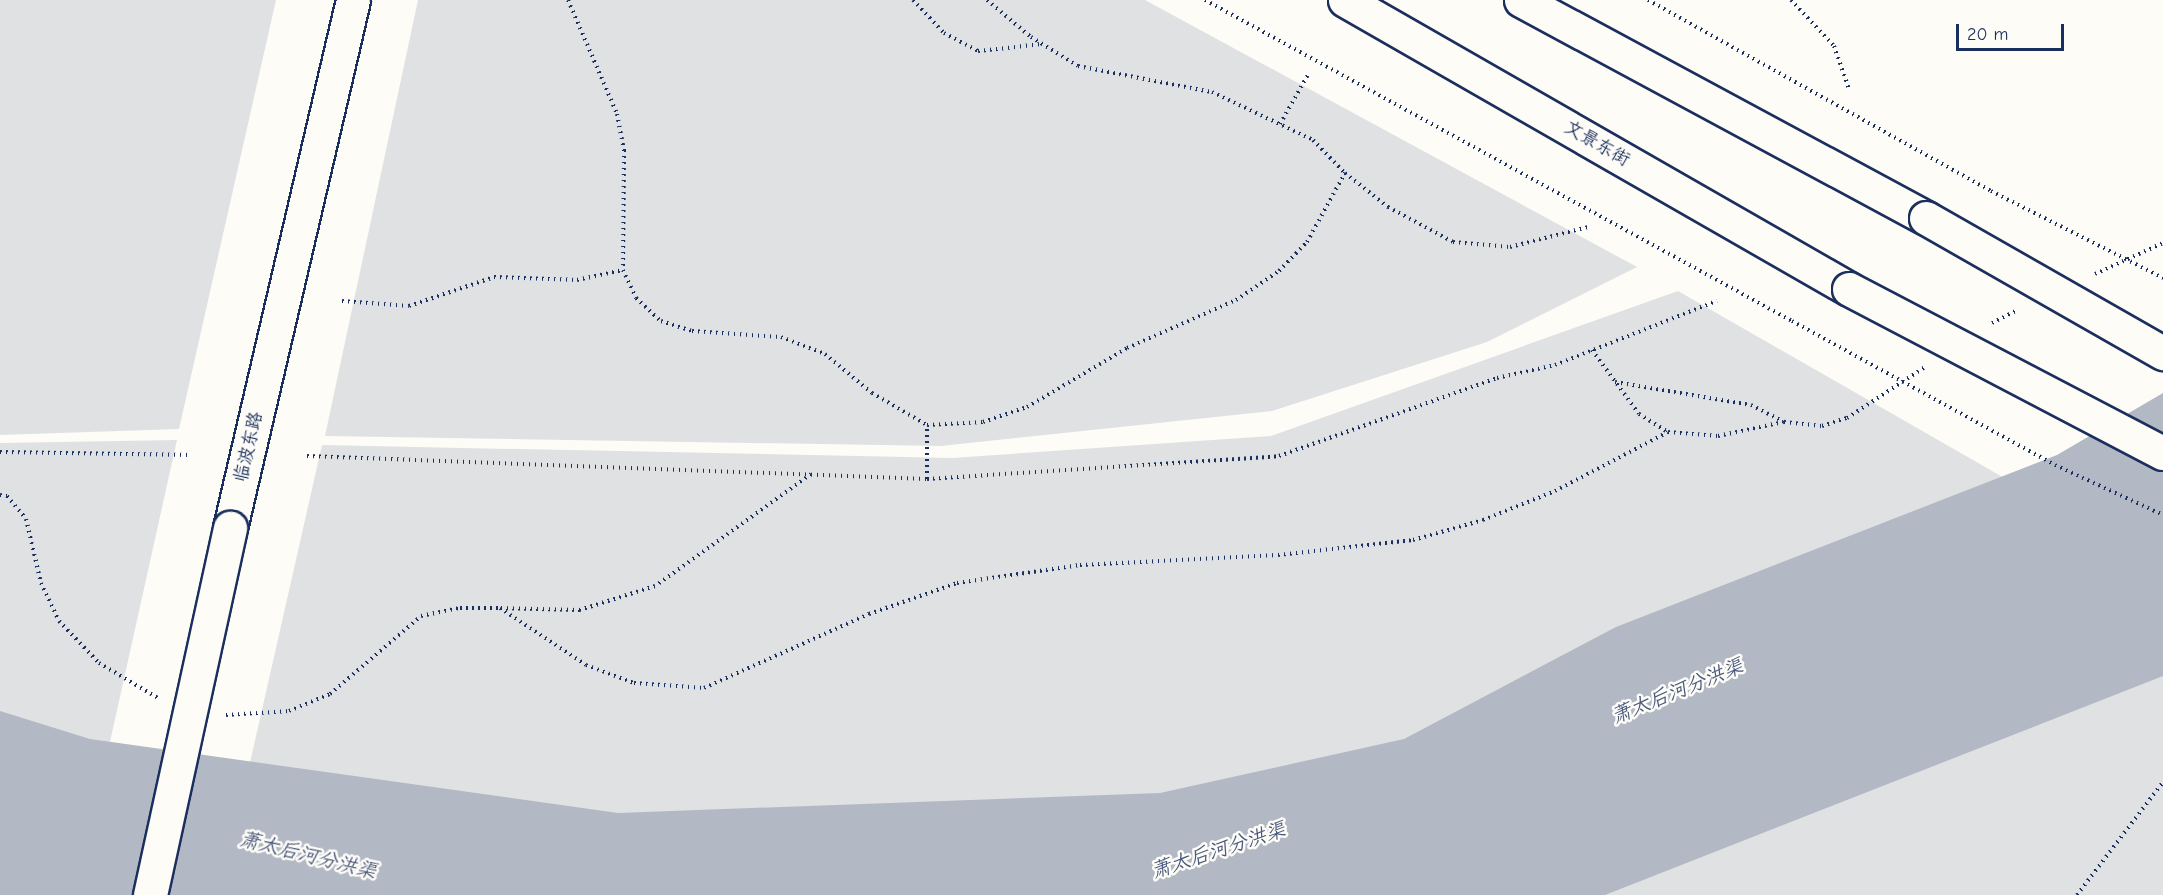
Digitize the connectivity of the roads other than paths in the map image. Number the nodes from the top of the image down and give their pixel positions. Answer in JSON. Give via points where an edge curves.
{"nodes":[{"id":1,"x":353,"y":0,"type":"edge"},
{"id":2,"x":1346,"y":0,"type":"edge"},
{"id":3,"x":1521,"y":0,"type":"edge"},
{"id":4,"x":2163,"y":353,"type":"edge"},
{"id":5,"x":2163,"y":453,"type":"edge"},
{"id":6,"x":150,"y":895,"type":"edge"}],
"edges":[{"from":1,"to":6,"type":"main road","name":"临波东路","bridge":true,"via":[[230,528]]},
{"from":2,"to":5,"type":"main road","name":"文景东街","bridge":true,"via":[[1849,289]]},
{"from":3,"to":4,"type":"main road","bridge":true,"via":[[1926,218]]}]}
